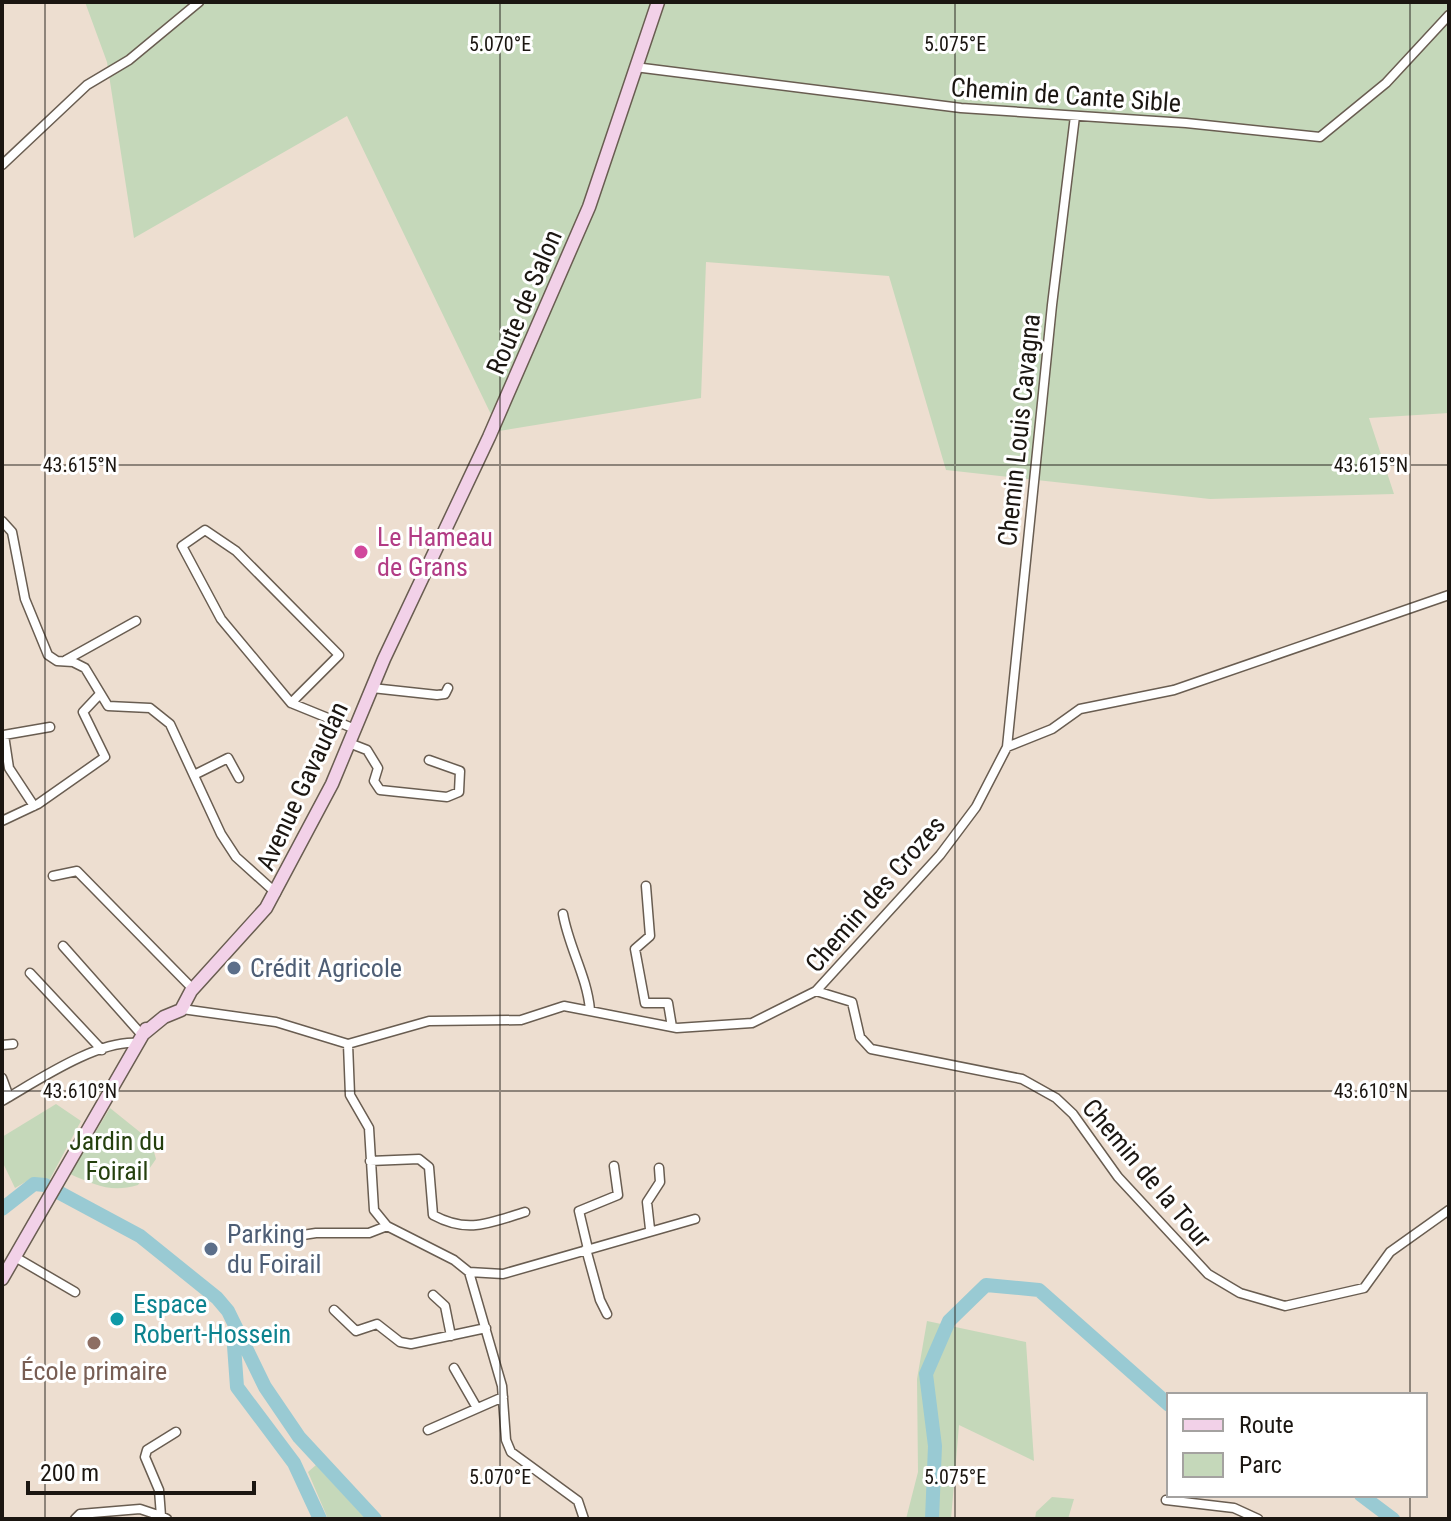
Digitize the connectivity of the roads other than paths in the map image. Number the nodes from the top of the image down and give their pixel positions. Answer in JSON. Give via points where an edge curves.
{"nodes":[{"id":1,"x":199,"y":2,"type":"edge"},
{"id":2,"x":658,"y":2,"type":"edge"},
{"id":3,"x":1449,"y":15,"type":"edge"},
{"id":4,"x":634,"y":67,"type":"junction"},
{"id":5,"x":1075,"y":116,"type":"junction"},
{"id":6,"x":2,"y":165,"type":"edge"},
{"id":7,"x":2,"y":521,"type":"edge"},
{"id":8,"x":1449,"y":595,"type":"edge"},
{"id":9,"x":409,"y":610,"type":"joint"},
{"id":10,"x":136,"y":621,"type":"dead end"},
{"id":11,"x":62,"y":663,"type":"junction"},
{"id":12,"x":372,"y":688,"type":"junction"},
{"id":13,"x":448,"y":688,"type":"dead end"},
{"id":14,"x":99,"y":695,"type":"junction"},
{"id":15,"x":291,"y":703,"type":"junction"},
{"id":16,"x":50,"y":727,"type":"dead end"},
{"id":17,"x":355,"y":729,"type":"junction"},
{"id":18,"x":349,"y":743,"type":"junction"},
{"id":19,"x":1007,"y":747,"type":"junction"},
{"id":20,"x":429,"y":760,"type":"dead end"},
{"id":21,"x":194,"y":775,"type":"junction"},
{"id":22,"x":239,"y":778,"type":"dead end"},
{"id":23,"x":34,"y":806,"type":"junction"},
{"id":24,"x":2,"y":821,"type":"edge"},
{"id":25,"x":53,"y":876,"type":"dead end"},
{"id":26,"x":646,"y":886,"type":"dead end"},
{"id":27,"x":276,"y":893,"type":"junction"},
{"id":28,"x":563,"y":914,"type":"dead end"},
{"id":29,"x":63,"y":946,"type":"dead end"},
{"id":30,"x":213,"y":968,"type":"junction"},
{"id":31,"x":30,"y":973,"type":"dead end"},
{"id":32,"x":189,"y":985,"type":"junction"},
{"id":33,"x":816,"y":991,"type":"junction"},
{"id":34,"x":177,"y":1006,"type":"junction"},
{"id":35,"x":590,"y":1010,"type":"junction"},
{"id":36,"x":672,"y":1027,"type":"junction"},
{"id":37,"x":140,"y":1039,"type":"junction"},
{"id":38,"x":13,"y":1044,"type":"dead end"},
{"id":39,"x":348,"y":1044,"type":"junction"},
{"id":40,"x":2,"y":1045,"type":"edge"},
{"id":41,"x":102,"y":1050,"type":"junction"},
{"id":42,"x":2,"y":1078,"type":"edge"},
{"id":43,"x":5,"y":1099,"type":"edge"},
{"id":44,"x":370,"y":1161,"type":"junction"},
{"id":45,"x":614,"y":1166,"type":"dead end"},
{"id":46,"x":659,"y":1168,"type":"dead end"},
{"id":47,"x":1449,"y":1210,"type":"edge"},
{"id":48,"x":525,"y":1212,"type":"dead end"},
{"id":49,"x":695,"y":1219,"type":"dead end"},
{"id":50,"x":387,"y":1226,"type":"junction"},
{"id":51,"x":650,"y":1229,"type":"junction"},
{"id":52,"x":276,"y":1239,"type":"dead end"},
{"id":53,"x":587,"y":1249,"type":"junction"},
{"id":54,"x":2,"y":1250,"type":"edge"},
{"id":55,"x":15,"y":1257,"type":"junction"},
{"id":56,"x":469,"y":1272,"type":"junction"},
{"id":57,"x":2,"y":1279,"type":"edge"},
{"id":58,"x":75,"y":1292,"type":"dead end"},
{"id":59,"x":433,"y":1295,"type":"dead end"},
{"id":60,"x":334,"y":1310,"type":"dead end"},
{"id":61,"x":607,"y":1314,"type":"dead end"},
{"id":62,"x":486,"y":1328,"type":"junction"},
{"id":63,"x":451,"y":1336,"type":"junction"},
{"id":64,"x":454,"y":1368,"type":"dead end"},
{"id":65,"x":503,"y":1397,"type":"junction"},
{"id":66,"x":477,"y":1408,"type":"junction"},
{"id":67,"x":428,"y":1430,"type":"dead end"},
{"id":68,"x":176,"y":1432,"type":"dead end"},
{"id":69,"x":1166,"y":1500,"type":"dead end"},
{"id":70,"x":164,"y":1518,"type":"edge"},
{"id":71,"x":75,"y":1519,"type":"edge"},
{"id":72,"x":584,"y":1519,"type":"edge"},
{"id":73,"x":1258,"y":1519,"type":"edge"}],
"edges":[{"from":1,"to":6,"type":"street","via":[[129,60],[87,85]]},
{"from":2,"to":4,"type":"street","name":"Route de Salon"},
{"from":3,"to":5,"type":"street","name":"Chemin de Cante Sible","via":[[1386,83],[1320,137]]},
{"from":4,"to":5,"type":"street","name":"Chemin de Cante Sible","via":[[881,100]]},
{"from":4,"to":9,"type":"street","name":"Route de Salon","via":[[589,207]]},
{"from":5,"to":19,"type":"street","name":"Chemin Louis Cavagna"},
{"from":7,"to":11,"type":"street","via":[[12,532],[33,623],[48,655]]},
{"from":8,"to":19,"type":"street","via":[[1174,690],[1080,709],[1052,729]]},
{"from":9,"to":12,"type":"street","name":"Avenue Gavaudan"},
{"from":10,"to":11,"type":"street"},
{"from":11,"to":14,"type":"street","via":[[85,668]]},
{"from":12,"to":13,"type":"street","via":[[437,695]]},
{"from":12,"to":17,"type":"street","name":"Avenue Gavaudan"},
{"from":14,"to":21,"type":"street","via":[[108,706],[157,710],[170,724]]},
{"from":14,"to":23,"type":"street","via":[[83,712],[105,757]]},
{"from":15,"to":15,"type":"street","via":[[339,655],[236,551],[205,530],[182,546],[221,619]]},
{"from":15,"to":17,"type":"street"},
{"from":16,"to":23,"type":"street","via":[[4,735],[9,768]]},
{"from":17,"to":18,"type":"street","name":"Avenue Gavaudan"},
{"from":18,"to":20,"type":"street","via":[[367,750],[378,768],[374,781],[380,790],[447,797],[459,792],[460,771]]},
{"from":18,"to":27,"type":"street","name":"Avenue Gavaudan"},
{"from":19,"to":33,"type":"street","name":"Chemin des Crozes","via":[[976,807],[940,855]]},
{"from":21,"to":22,"type":"street","via":[[228,758]]},
{"from":21,"to":27,"type":"street","via":[[236,857]]},
{"from":23,"to":24,"type":"street"},
{"from":25,"to":32,"type":"street","via":[[77,871]]},
{"from":26,"to":36,"type":"street","via":[[650,936],[635,949],[645,1003],[668,1003]]},
{"from":27,"to":30,"type":"street","name":"Avenue Gavaudan"},
{"from":28,"to":35,"type":"street"},
{"from":29,"to":37,"type":"street"},
{"from":30,"to":32,"type":"street","name":"Avenue Gavaudan"},
{"from":30,"to":34,"type":"street","name":"Avenue Gavaudan"},
{"from":31,"to":41,"type":"street"},
{"from":32,"to":34,"type":"street","name":"Avenue Gavaudan"},
{"from":33,"to":36,"type":"street","name":"Chemin des Crozes","via":[[752,1023]]},
{"from":33,"to":47,"type":"street","name":"Chemin de la Tour","via":[[852,1002],[860,1037],[871,1049],[1022,1079],[1056,1098],[1118,1177],[1208,1274],[1240,1293],[1285,1306],[1356,1292],[1370,1282],[1390,1252]]},
{"from":34,"to":37,"type":"street"},
{"from":34,"to":39,"type":"street","via":[[276,1022]]},
{"from":35,"to":36,"type":"street","name":"Chemin des Crozes"},
{"from":35,"to":39,"type":"street","name":"Chemin des Crozes","via":[[564,1006],[521,1020],[429,1021]]},
{"from":37,"to":41,"type":"street"},
{"from":37,"to":55,"type":"street"},
{"from":38,"to":40,"type":"street"},
{"from":39,"to":44,"type":"street","via":[[350,1095],[369,1128]]},
{"from":41,"to":43,"type":"street"},
{"from":42,"to":43,"type":"street"},
{"from":44,"to":48,"type":"street","via":[[419,1159],[429,1167],[433,1215],[454,1227]]},
{"from":44,"to":50,"type":"street","via":[[374,1210]]},
{"from":45,"to":53,"type":"street","via":[[618,1195],[579,1211]]},
{"from":46,"to":51,"type":"street","via":[[660,1182],[647,1202]]},
{"from":49,"to":51,"type":"street"},
{"from":50,"to":52,"type":"street","via":[[369,1233]]},
{"from":50,"to":56,"type":"street"},
{"from":51,"to":53,"type":"street"},
{"from":53,"to":56,"type":"street","via":[[503,1274]]},
{"from":53,"to":61,"type":"street"},
{"from":54,"to":55,"type":"street"},
{"from":55,"to":57,"type":"street"},
{"from":55,"to":58,"type":"street"},
{"from":56,"to":62,"type":"street"},
{"from":59,"to":63,"type":"street","via":[[445,1306]]},
{"from":60,"to":63,"type":"street","via":[[356,1331],[377,1324],[408,1344]]},
{"from":62,"to":63,"type":"street"},
{"from":62,"to":65,"type":"street"},
{"from":64,"to":66,"type":"street"},
{"from":65,"to":66,"type":"street"},
{"from":65,"to":72,"type":"street","via":[[511,1452],[578,1501]]},
{"from":66,"to":67,"type":"street"},
{"from":68,"to":70,"type":"street","via":[[147,1450],[145,1457]]},
{"from":69,"to":73,"type":"street","via":[[1234,1508]]},
{"from":70,"to":71,"type":"street","via":[[140,1509],[80,1514]]}]}
